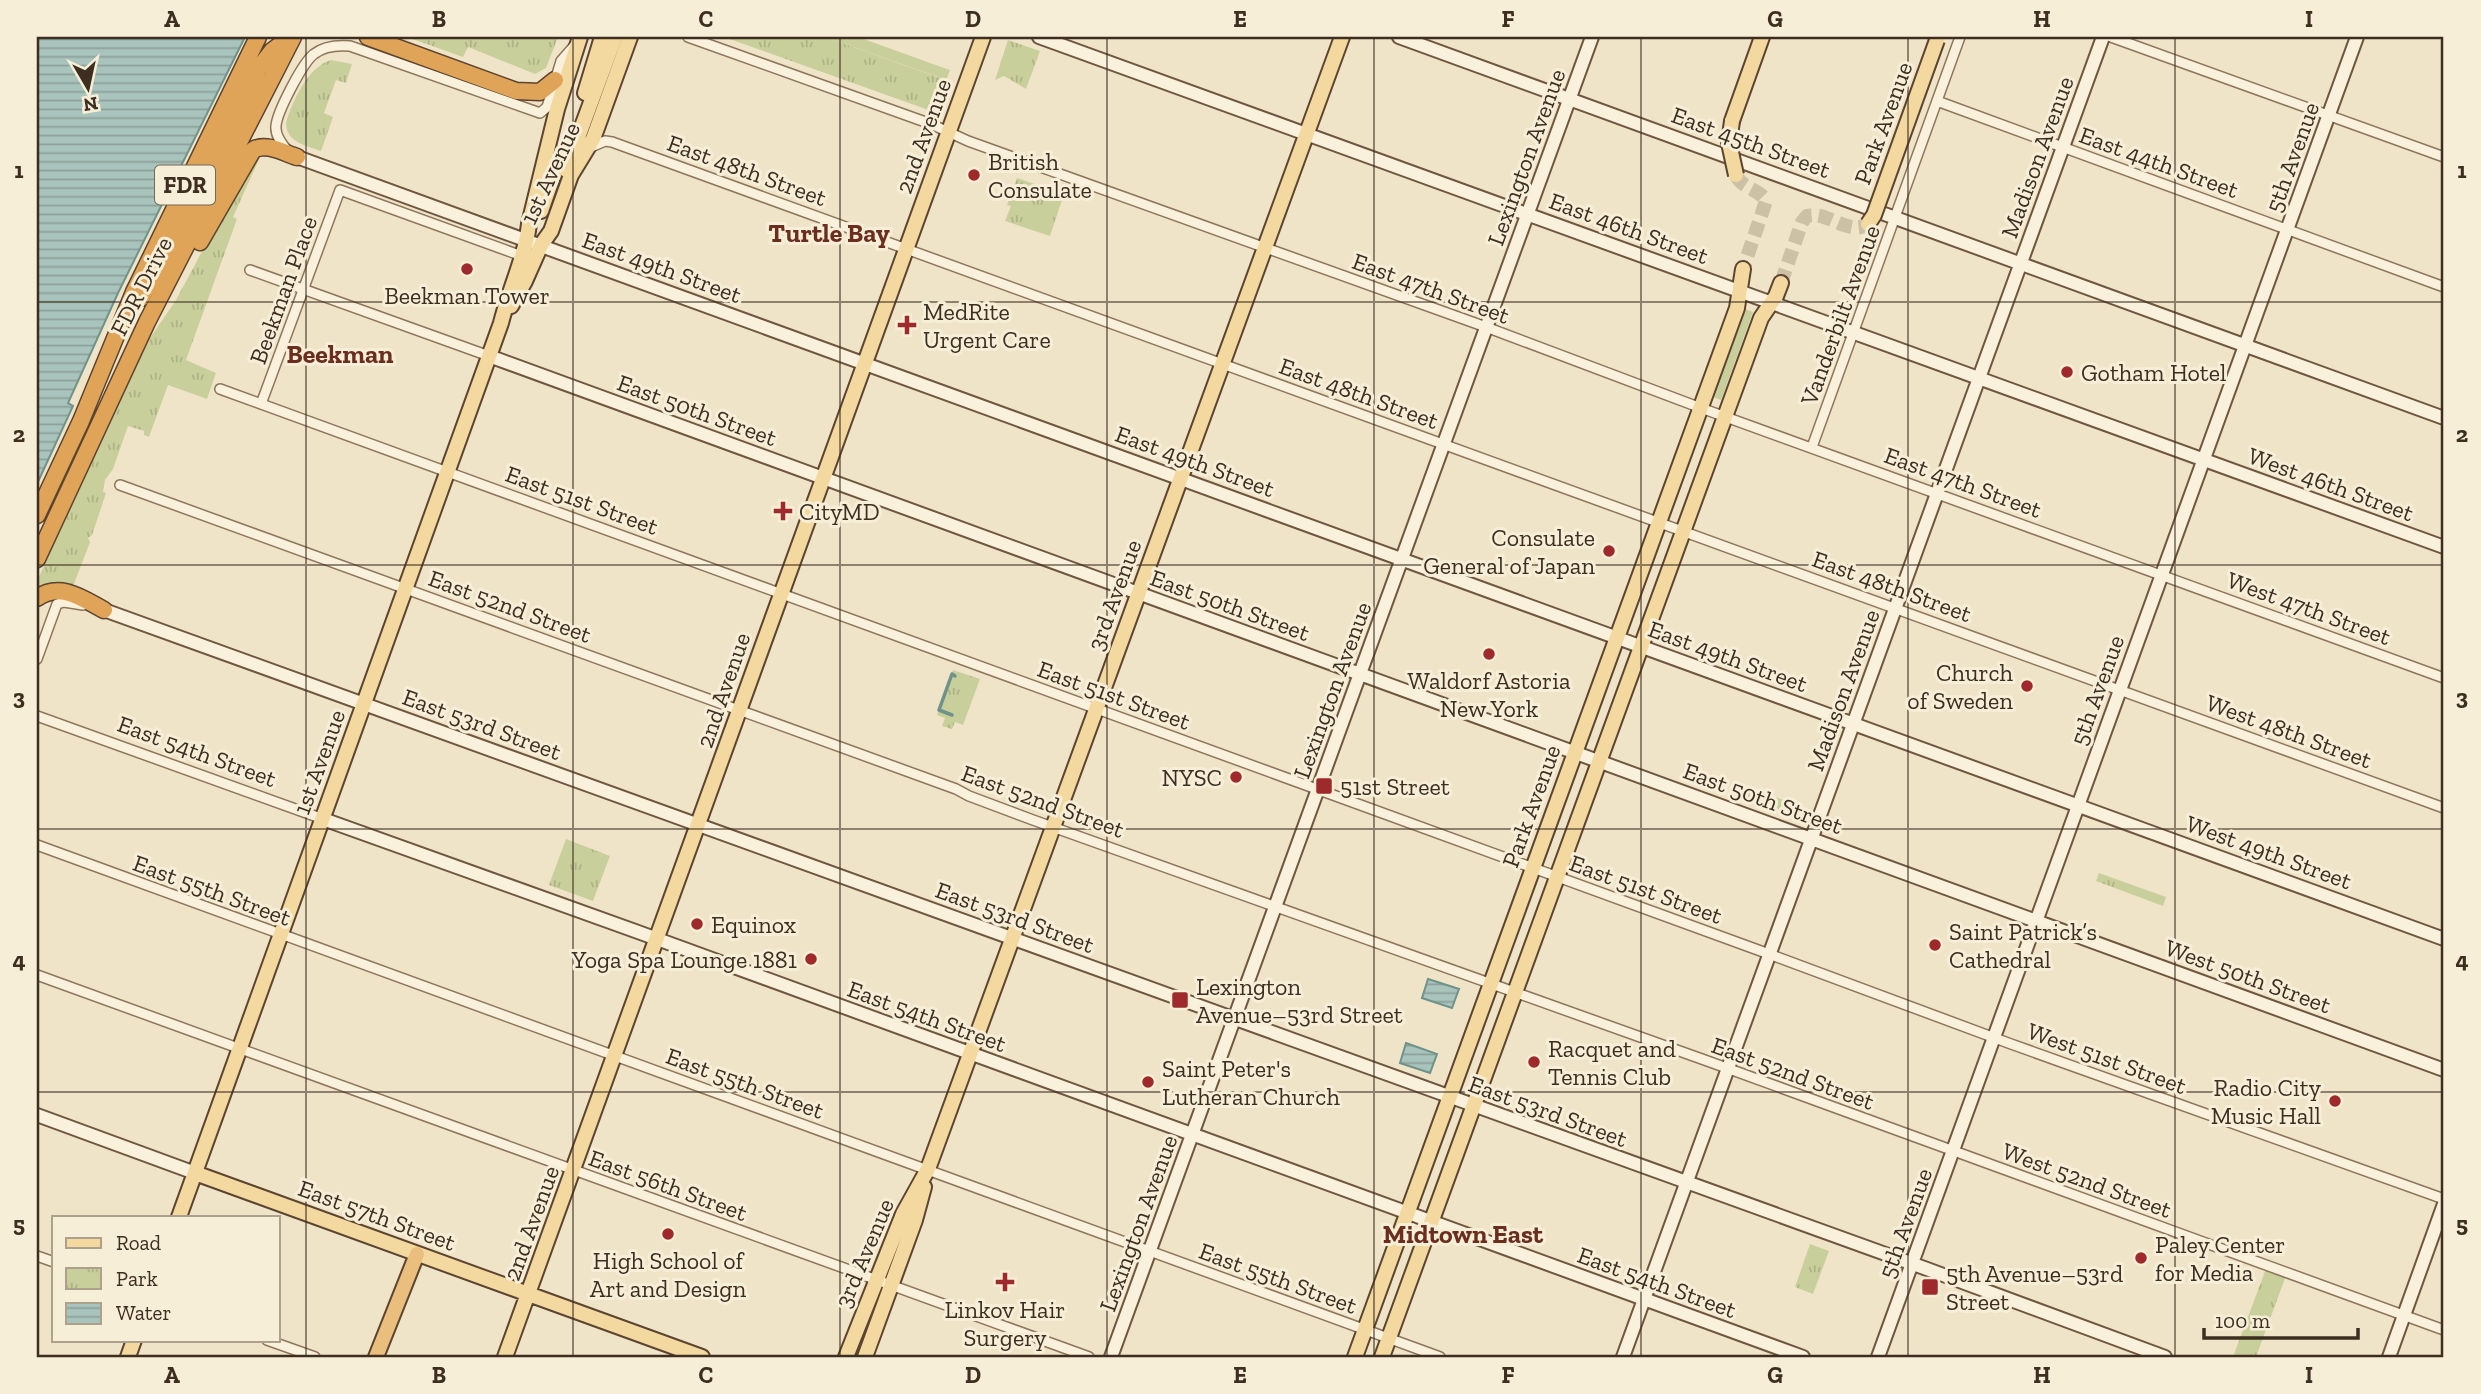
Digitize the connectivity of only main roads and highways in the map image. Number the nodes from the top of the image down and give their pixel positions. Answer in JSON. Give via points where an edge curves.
{"nodes":[{"id":1,"x":258,"y":37,"type":"edge"},
{"id":2,"x":292,"y":37,"type":"edge"},
{"id":3,"x":368,"y":37,"type":"edge"},
{"id":4,"x":602,"y":37,"type":"edge"},
{"id":5,"x":615,"y":37,"type":"edge"},
{"id":6,"x":630,"y":37,"type":"edge"},
{"id":7,"x":984,"y":37,"type":"edge"},
{"id":8,"x":1039,"y":37,"type":"edge"},
{"id":9,"x":1342,"y":37,"type":"edge"},
{"id":10,"x":1399,"y":37,"type":"edge"},
{"id":11,"x":1592,"y":37,"type":"edge"},
{"id":12,"x":1762,"y":37,"type":"edge"},
{"id":13,"x":1938,"y":37,"type":"edge"},
{"id":14,"x":2103,"y":37,"type":"edge"},
{"id":15,"x":2357,"y":37,"type":"edge"},
{"id":16,"x":579,"y":39,"type":"edge"},
{"id":17,"x":555,"y":80,"type":"road end"},
{"id":18,"x":1570,"y":98,"type":"junction"},
{"id":19,"x":1306,"y":134,"type":"junction"},
{"id":20,"x":297,"y":157,"type":"joint"},
{"id":21,"x":1736,"y":175,"type":"tunnel mouth"},
{"id":22,"x":1528,"y":214,"type":"junction"},
{"id":23,"x":1868,"y":223,"type":"dead end"},
{"id":24,"x":534,"y":243,"type":"junction"},
{"id":25,"x":2020,"y":264,"type":"junction"},
{"id":26,"x":1743,"y":270,"type":"tunnel mouth"},
{"id":27,"x":1781,"y":283,"type":"tunnel mouth"},
{"id":28,"x":163,"y":291,"type":"junction"},
{"id":29,"x":1739,"y":291,"type":"junction"},
{"id":30,"x":1771,"y":303,"type":"junction"},
{"id":31,"x":501,"y":323,"type":"junction"},
{"id":32,"x":117,"y":335,"type":"junction"},
{"id":33,"x":2247,"y":345,"type":"junction"},
{"id":34,"x":489,"y":356,"type":"junction"},
{"id":35,"x":865,"y":363,"type":"junction"},
{"id":36,"x":1978,"y":379,"type":"junction"},
{"id":37,"x":2444,"y":418,"type":"edge"},
{"id":38,"x":2204,"y":460,"type":"junction"},
{"id":39,"x":823,"y":478,"type":"junction"},
{"id":40,"x":1181,"y":478,"type":"junction"},
{"id":41,"x":37,"y":516,"type":"edge"},
{"id":42,"x":2444,"y":547,"type":"edge"},
{"id":43,"x":1402,"y":558,"type":"junction"},
{"id":44,"x":37,"y":559,"type":"edge"},
{"id":45,"x":1138,"y":594,"type":"junction"},
{"id":46,"x":37,"y":598,"type":"edge"},
{"id":47,"x":104,"y":610,"type":"joint"},
{"id":48,"x":1617,"y":638,"type":"junction"},
{"id":49,"x":1641,"y":647,"type":"junction"},
{"id":50,"x":1360,"y":674,"type":"junction"},
{"id":51,"x":365,"y":704,"type":"junction"},
{"id":52,"x":1853,"y":724,"type":"junction"},
{"id":53,"x":1575,"y":752,"type":"junction"},
{"id":54,"x":1600,"y":761,"type":"junction"},
{"id":55,"x":2079,"y":805,"type":"junction"},
{"id":56,"x":323,"y":819,"type":"junction"},
{"id":57,"x":699,"y":824,"type":"junction"},
{"id":58,"x":1812,"y":838,"type":"junction"},
{"id":59,"x":2037,"y":921,"type":"junction"},
{"id":60,"x":656,"y":938,"type":"junction"},
{"id":61,"x":1013,"y":939,"type":"junction"},
{"id":62,"x":2444,"y":939,"type":"edge"},
{"id":63,"x":1234,"y":1020,"type":"junction"},
{"id":64,"x":970,"y":1055,"type":"junction"},
{"id":65,"x":2444,"y":1070,"type":"edge"},
{"id":66,"x":1449,"y":1098,"type":"junction"},
{"id":67,"x":1474,"y":1106,"type":"junction"},
{"id":68,"x":37,"y":1115,"type":"edge"},
{"id":69,"x":1192,"y":1134,"type":"junction"},
{"id":70,"x":928,"y":1169,"type":"junction"},
{"id":71,"x":195,"y":1173,"type":"junction"},
{"id":72,"x":1687,"y":1182,"type":"junction"},
{"id":73,"x":2444,"y":1202,"type":"edge"},
{"id":74,"x":1407,"y":1213,"type":"junction"},
{"id":75,"x":179,"y":1216,"type":"edge"},
{"id":76,"x":1432,"y":1223,"type":"junction"},
{"id":77,"x":417,"y":1254,"type":"junction"},
{"id":78,"x":1912,"y":1264,"type":"junction"},
{"id":79,"x":529,"y":1294,"type":"junction"},
{"id":80,"x":1644,"y":1300,"type":"junction"},
{"id":81,"x":376,"y":1357,"type":"edge"},
{"id":82,"x":505,"y":1357,"type":"edge"},
{"id":83,"x":702,"y":1357,"type":"edge"},
{"id":84,"x":846,"y":1357,"type":"edge"},
{"id":85,"x":865,"y":1357,"type":"edge"},
{"id":86,"x":1111,"y":1357,"type":"edge"},
{"id":87,"x":1355,"y":1357,"type":"edge"},
{"id":88,"x":1382,"y":1357,"type":"edge"},
{"id":89,"x":1623,"y":1357,"type":"edge"},
{"id":90,"x":1802,"y":1357,"type":"edge"},
{"id":91,"x":1878,"y":1357,"type":"edge"},
{"id":92,"x":2165,"y":1357,"type":"edge"},
{"id":93,"x":2389,"y":1357,"type":"edge"}],
"edges":[{"from":1,"to":32,"type":"highway","name":"FDR Drive","number":"FDR"},
{"from":2,"to":28,"type":"highway","name":"FDR Drive","number":"FDR"},
{"from":2,"to":32,"type":"highway","via":[[262,62],[148,286]]},
{"from":3,"to":17,"type":"highway","via":[[516,91],[545,90]]},
{"from":4,"to":24,"type":"main road","via":[[536,223]]},
{"from":5,"to":24,"type":"main road"},
{"from":6,"to":24,"type":"main road","name":"1st Avenue","via":[[593,139],[570,175],[551,231]]},
{"from":7,"to":35,"type":"main road","name":"2nd Avenue"},
{"from":8,"to":19,"type":"main road","name":"East 46th Street"},
{"from":9,"to":19,"type":"main road","name":"3rd Avenue"},
{"from":10,"to":18,"type":"main road","name":"East 45th Street"},
{"from":11,"to":18,"type":"main road","name":"Lexington Avenue"},
{"from":12,"to":21,"type":"main road","bridge":true,"via":[[1729,130]]},
{"from":13,"to":23,"type":"main road","name":"Park Avenue","bridge":true},
{"from":14,"to":25,"type":"main road","name":"Madison Avenue"},
{"from":15,"to":33,"type":"main road","name":"5th Avenue"},
{"from":16,"to":24,"type":"main road","name":"1st Avenue","via":[[551,130]]},
{"from":18,"to":22,"type":"main road","name":"Lexington Avenue"},
{"from":18,"to":25,"type":"main road","name":"East 45th Street"},
{"from":19,"to":22,"type":"main road","name":"East 46th Street"},
{"from":19,"to":40,"type":"main road","name":"3rd Avenue"},
{"from":20,"to":24,"type":"main road","name":"East 49th Street"},
{"from":20,"to":28,"type":"highway","via":[[265,147],[253,150],[196,250]]},
{"from":22,"to":29,"type":"main road","name":"East 46th Street"},
{"from":22,"to":43,"type":"main road","name":"Lexington Avenue"},
{"from":24,"to":31,"type":"main road","name":"1st Avenue","via":[[525,281]]},
{"from":24,"to":31,"type":"main road","name":"1st Avenue","via":[[522,256]]},
{"from":24,"to":35,"type":"main road","name":"East 49th Street"},
{"from":25,"to":33,"type":"main road","name":"East 45th Street"},
{"from":25,"to":36,"type":"main road","name":"Madison Avenue"},
{"from":26,"to":29,"type":"main road","name":"Park Avenue"},
{"from":27,"to":30,"type":"main road","name":"Park Avenue"},
{"from":28,"to":44,"type":"highway","name":"FDR Drive","number":"FDR"},
{"from":29,"to":30,"type":"main road","name":"East 46th Street"},
{"from":29,"to":48,"type":"main road","name":"Park Avenue","via":[[1737,309]]},
{"from":30,"to":36,"type":"main road","name":"East 46th Street"},
{"from":30,"to":49,"type":"main road","name":"Park Avenue","via":[[1761,318]]},
{"from":31,"to":34,"type":"main road","name":"1st Avenue"},
{"from":32,"to":41,"type":"highway","name":"FDR Drive","number":"FDR"},
{"from":33,"to":37,"type":"main road","name":"East 45th Street"},
{"from":33,"to":38,"type":"main road","name":"5th Avenue"},
{"from":34,"to":39,"type":"main road","name":"East 50th Street"},
{"from":34,"to":51,"type":"main road","name":"1st Avenue"},
{"from":35,"to":39,"type":"main road","name":"2nd Avenue"},
{"from":35,"to":40,"type":"main road","name":"East 49th Street"},
{"from":36,"to":38,"type":"main road","name":"East 46th Street"},
{"from":36,"to":52,"type":"main road","name":"Madison Avenue"},
{"from":38,"to":42,"type":"main road","name":"West 46th Street"},
{"from":38,"to":55,"type":"main road","name":"5th Avenue"},
{"from":39,"to":45,"type":"main road","name":"East 50th Street"},
{"from":39,"to":57,"type":"main road","name":"2nd Avenue"},
{"from":40,"to":43,"type":"main road","name":"East 49th Street"},
{"from":40,"to":45,"type":"main road","name":"3rd Avenue"},
{"from":43,"to":48,"type":"main road","name":"East 49th Street"},
{"from":43,"to":50,"type":"main road","name":"Lexington Avenue"},
{"from":45,"to":50,"type":"main road","name":"East 50th Street"},
{"from":45,"to":61,"type":"main road","name":"3rd Avenue"},
{"from":46,"to":47,"type":"highway","via":[[64,592]]},
{"from":47,"to":51,"type":"main road","name":"East 53rd Street"},
{"from":48,"to":49,"type":"main road","name":"East 49th Street"},
{"from":48,"to":53,"type":"main road","name":"Park Avenue"},
{"from":49,"to":52,"type":"main road","name":"East 49th Street"},
{"from":49,"to":54,"type":"main road","name":"Park Avenue"},
{"from":50,"to":53,"type":"main road","name":"East 50th Street"},
{"from":50,"to":63,"type":"main road","name":"Lexington Avenue"},
{"from":51,"to":56,"type":"main road","name":"1st Avenue"},
{"from":51,"to":57,"type":"main road","name":"East 53rd Street"},
{"from":52,"to":55,"type":"main road","name":"East 49th Street"},
{"from":52,"to":58,"type":"main road","name":"Madison Avenue"},
{"from":53,"to":54,"type":"main road","name":"East 50th Street"},
{"from":53,"to":66,"type":"main road","name":"Park Avenue"},
{"from":54,"to":58,"type":"main road","name":"East 50th Street"},
{"from":54,"to":67,"type":"main road","name":"Park Avenue"},
{"from":55,"to":59,"type":"main road","name":"5th Avenue"},
{"from":55,"to":62,"type":"main road","name":"West 49th Street"},
{"from":56,"to":60,"type":"main road","name":"East 54th Street"},
{"from":56,"to":71,"type":"main road","name":"1st Avenue"},
{"from":57,"to":60,"type":"main road","name":"2nd Avenue"},
{"from":57,"to":61,"type":"main road","name":"East 53rd Street"},
{"from":58,"to":59,"type":"main road","name":"East 50th Street"},
{"from":58,"to":72,"type":"main road","name":"Madison Avenue"},
{"from":59,"to":65,"type":"main road","name":"West 50th Street"},
{"from":59,"to":78,"type":"main road","name":"5th Avenue"},
{"from":60,"to":64,"type":"main road","name":"East 54th Street"},
{"from":60,"to":79,"type":"main road","name":"2nd Avenue"},
{"from":61,"to":63,"type":"main road","name":"East 53rd Street"},
{"from":61,"to":64,"type":"main road","name":"3rd Avenue"},
{"from":63,"to":66,"type":"main road","name":"East 53rd Street"},
{"from":63,"to":69,"type":"main road","name":"Lexington Avenue"},
{"from":64,"to":69,"type":"main road","name":"East 54th Street"},
{"from":64,"to":70,"type":"main road","name":"3rd Avenue"},
{"from":66,"to":67,"type":"main road","name":"East 53rd Street"},
{"from":66,"to":74,"type":"main road","name":"Park Avenue"},
{"from":67,"to":72,"type":"main road","name":"East 53rd Street"},
{"from":67,"to":76,"type":"main road","name":"Park Avenue"},
{"from":68,"to":71,"type":"main road","name":"East 57th Street"},
{"from":69,"to":74,"type":"main road","name":"East 54th Street"},
{"from":69,"to":86,"type":"main road","name":"Lexington Avenue"},
{"from":70,"to":84,"type":"main road","name":"3rd Avenue","via":[[903,1214]]},
{"from":70,"to":85,"type":"main road","name":"3rd Avenue","via":[[915,1220]]},
{"from":71,"to":75,"type":"main road","name":"1st Avenue"},
{"from":71,"to":77,"type":"main road","name":"East 57th Street"},
{"from":72,"to":78,"type":"main road","name":"East 53rd Street"},
{"from":72,"to":80,"type":"main road","name":"Madison Avenue"},
{"from":73,"to":93,"type":"main road"},
{"from":74,"to":76,"type":"main road","name":"East 54th Street"},
{"from":74,"to":87,"type":"main road","name":"Park Avenue"},
{"from":76,"to":80,"type":"main road","name":"East 54th Street"},
{"from":76,"to":88,"type":"main road","name":"Park Avenue"},
{"from":77,"to":79,"type":"main road","name":"East 57th Street"},
{"from":77,"to":81,"type":"highway"},
{"from":78,"to":91,"type":"main road","name":"5th Avenue"},
{"from":78,"to":92,"type":"main road","name":"East 53rd Street"},
{"from":79,"to":82,"type":"main road","name":"2nd Avenue"},
{"from":79,"to":83,"type":"main road","name":"East 57th Street"},
{"from":80,"to":89,"type":"main road","name":"Madison Avenue"},
{"from":80,"to":90,"type":"main road","name":"East 54th Street"}]}
